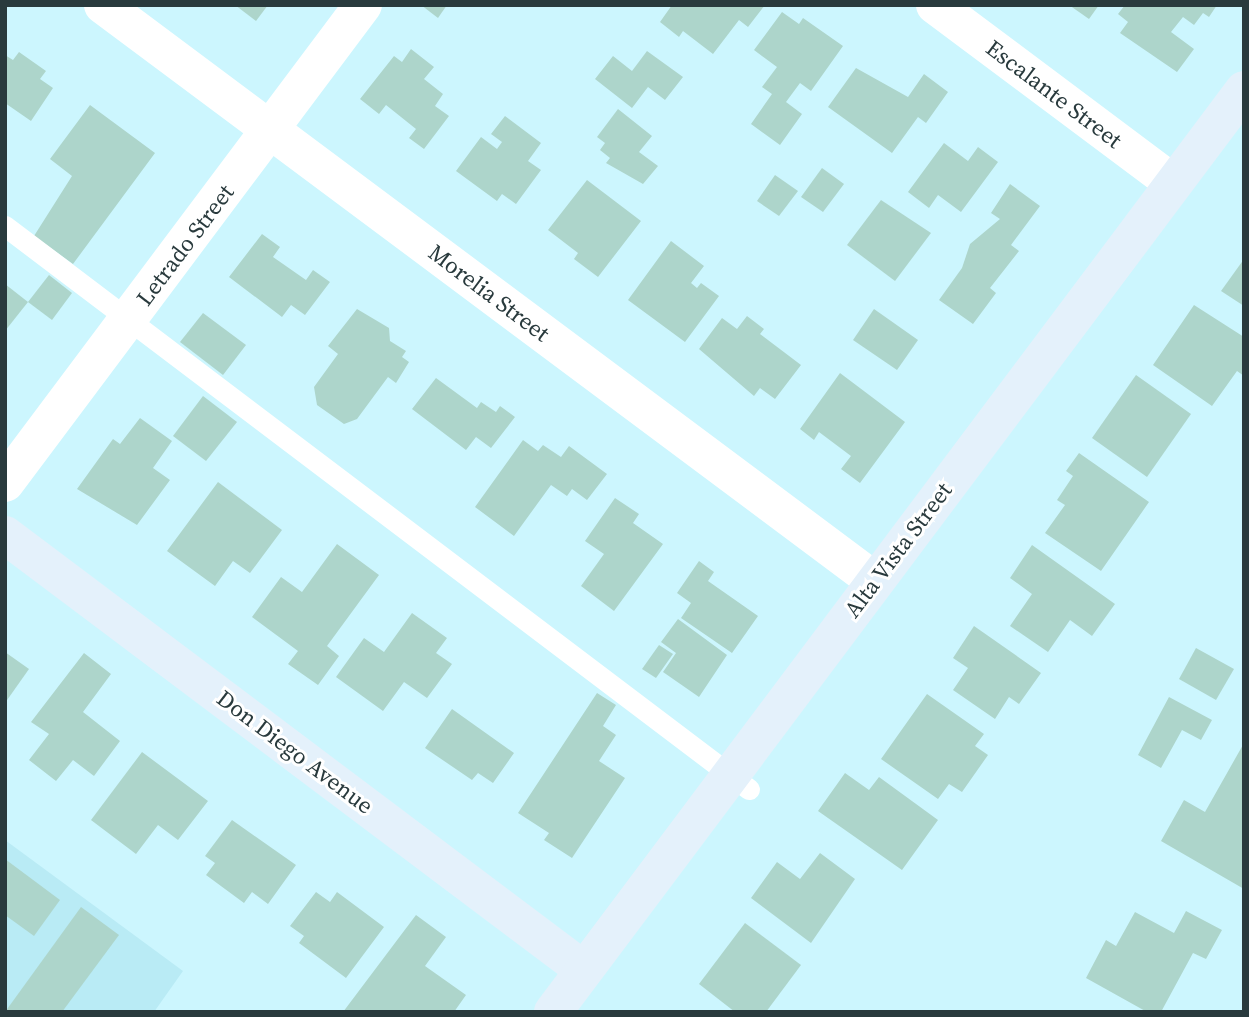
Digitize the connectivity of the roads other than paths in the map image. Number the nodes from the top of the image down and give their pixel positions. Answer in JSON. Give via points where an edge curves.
{"nodes":[{"id":1,"x":103,"y":5,"type":"edge"},
{"id":2,"x":363,"y":5,"type":"edge"},
{"id":3,"x":935,"y":5,"type":"edge"},
{"id":4,"x":1244,"y":90,"type":"edge"},
{"id":5,"x":272,"y":130,"type":"junction"},
{"id":6,"x":1174,"y":183,"type":"junction"},
{"id":7,"x":5,"y":226,"type":"edge"},
{"id":8,"x":127,"y":320,"type":"junction"},
{"id":9,"x":5,"y":483,"type":"edge"},
{"id":10,"x":5,"y":534,"type":"edge"},
{"id":11,"x":875,"y":582,"type":"junction"},
{"id":12,"x":740,"y":782,"type":"junction"},
{"id":13,"x":584,"y":970,"type":"junction"},
{"id":14,"x":553,"y":1012,"type":"edge"}],
"edges":[{"from":1,"to":5,"type":"street","name":"Morelia Street"},
{"from":2,"to":5,"type":"street","name":"Letrado Street"},
{"from":3,"to":6,"type":"street","name":"Escalante Street"},
{"from":4,"to":6,"type":"street","name":"Alta Vista Street"},
{"from":5,"to":8,"type":"street","name":"Letrado Street"},
{"from":5,"to":11,"type":"street","name":"Morelia Street"},
{"from":6,"to":11,"type":"street","name":"Alta Vista Street"},
{"from":7,"to":8,"type":"lane"},
{"from":8,"to":9,"type":"street","name":"Letrado Street"},
{"from":8,"to":12,"type":"lane"},
{"from":10,"to":13,"type":"street","name":"Don Diego Avenue"},
{"from":11,"to":12,"type":"street","name":"Alta Vista Street"},
{"from":12,"to":13,"type":"street","name":"Alta Vista Street"},
{"from":13,"to":14,"type":"street","name":"Alta Vista Street"}]}
